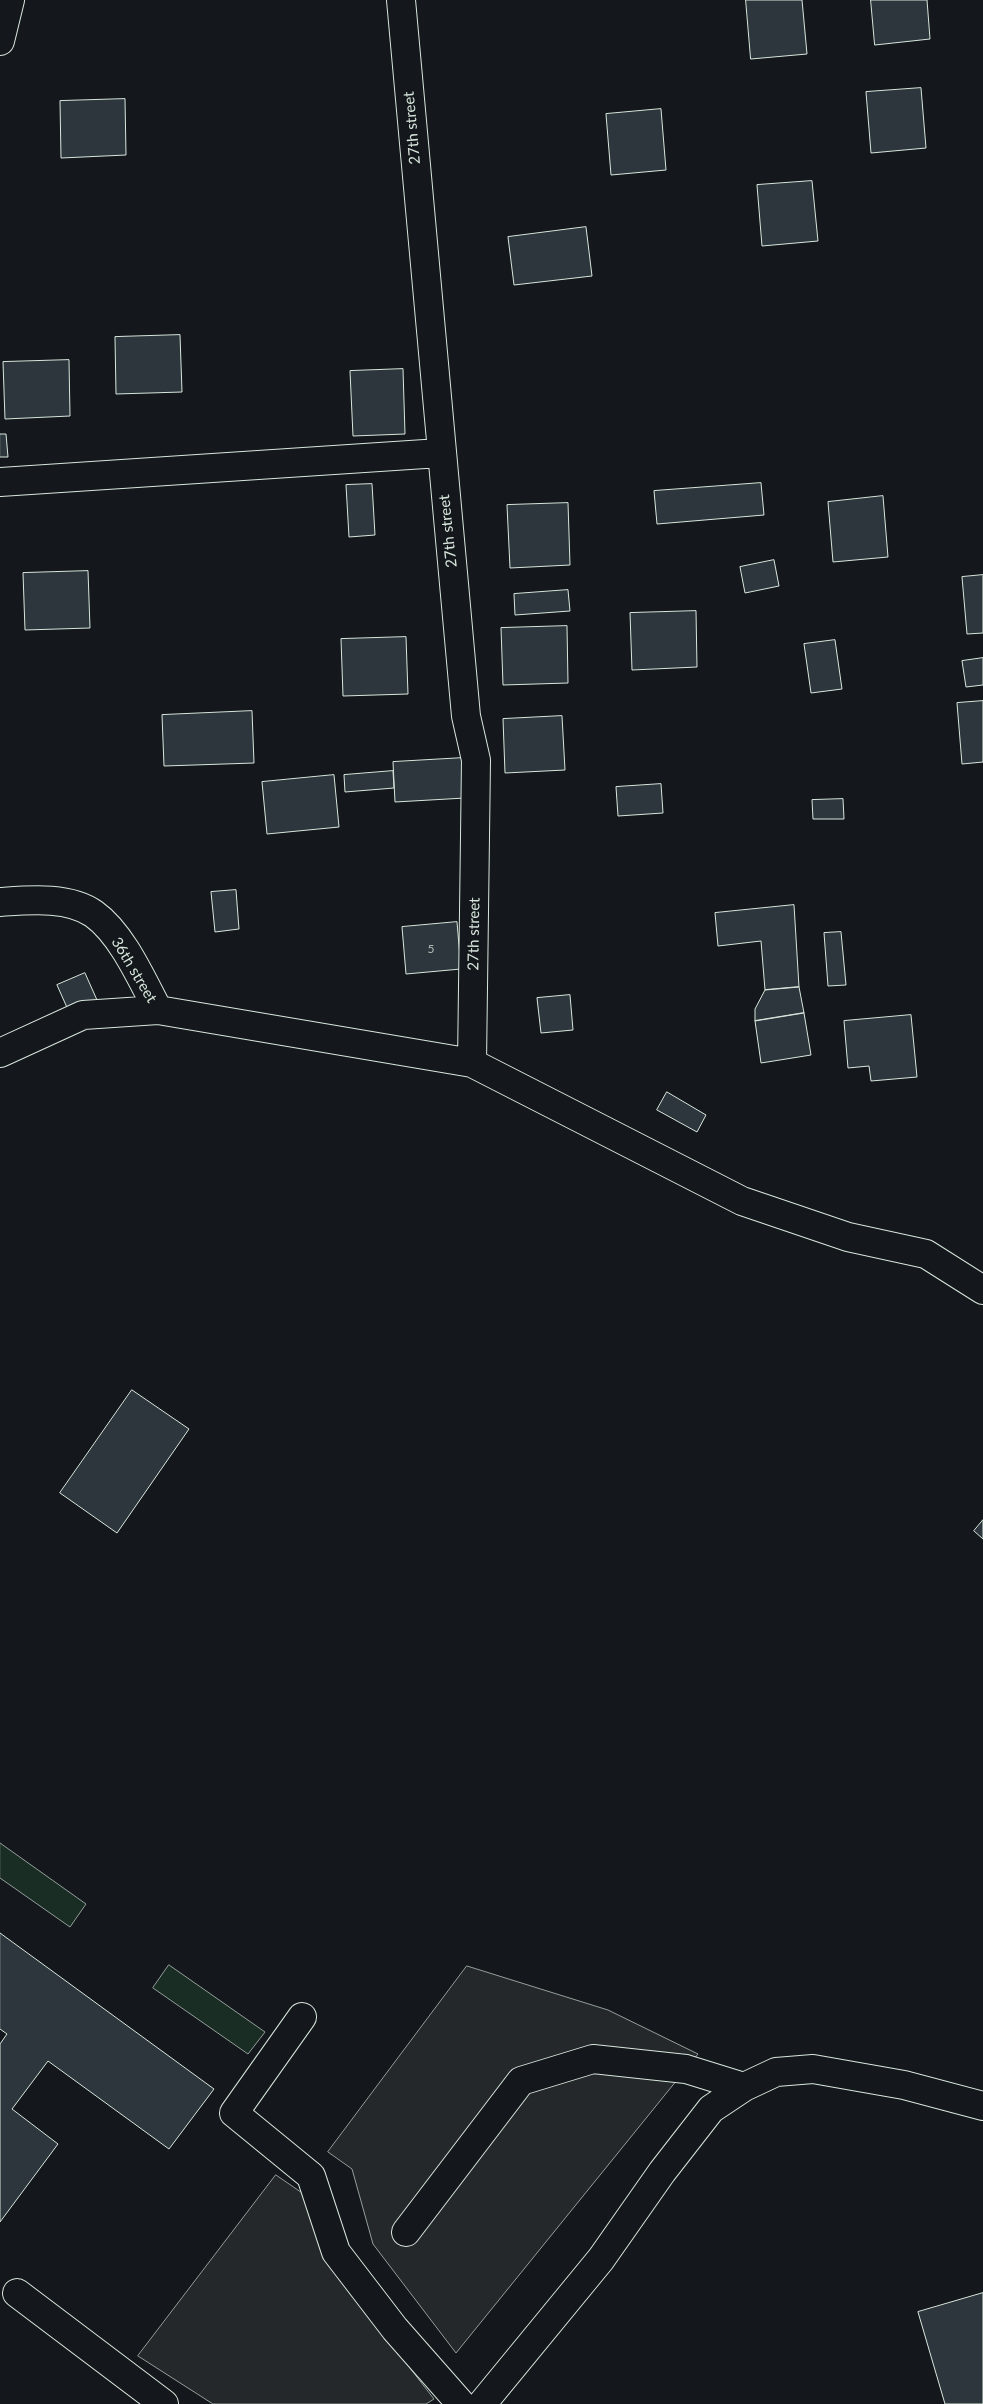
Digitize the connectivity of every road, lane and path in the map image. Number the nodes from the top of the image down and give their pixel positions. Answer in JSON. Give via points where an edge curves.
{"nodes":[{"id":1,"x":10,"y":0,"type":"edge"},
{"id":2,"x":401,"y":0,"type":"edge"},
{"id":3,"x":0,"y":41,"type":"edge"},
{"id":4,"x":440,"y":453,"type":"junction"},
{"id":5,"x":0,"y":482,"type":"edge"},
{"id":6,"x":0,"y":902,"type":"edge"},
{"id":7,"x":158,"y":1010,"type":"junction"},
{"id":8,"x":0,"y":1052,"type":"edge"},
{"id":9,"x":472,"y":1063,"type":"junction"},
{"id":10,"x":983,"y":1290,"type":"edge"},
{"id":11,"x":302,"y":2017,"type":"dead end"},
{"id":12,"x":744,"y":2087,"type":"junction"},
{"id":13,"x":983,"y":2106,"type":"edge"},
{"id":14,"x":406,"y":2232,"type":"dead end"},
{"id":15,"x":17,"y":2293,"type":"dead end"},
{"id":16,"x":164,"y":2404,"type":"edge"},
{"id":17,"x":461,"y":2404,"type":"edge"},
{"id":18,"x":482,"y":2404,"type":"edge"}],
"edges":[{"from":1,"to":3,"type":"street"},
{"from":2,"to":4,"type":"street","name":"27th street"},
{"from":4,"to":5,"type":"street"},
{"from":4,"to":9,"type":"street","name":"27th street","via":[[466,716],[476,760]]},
{"from":6,"to":7,"type":"street","name":"36th street","via":[[67,903],[94,914],[122,944]]},
{"from":7,"to":8,"type":"street","via":[[83,1015]]},
{"from":7,"to":9,"type":"street"},
{"from":9,"to":10,"type":"street","via":[[742,1201],[848,1238],[926,1254]]},
{"from":11,"to":17,"type":"street","via":[[234,2113],[311,2176],[336,2252],[395,2329]]},
{"from":12,"to":13,"type":"street","via":[[776,2072],[813,2069],[904,2085]]},
{"from":12,"to":14,"type":"street","via":[[686,2068],[593,2059],[521,2081]]},
{"from":12,"to":18,"type":"street","via":[[711,2109],[601,2259]]},
{"from":15,"to":16,"type":"street"}]}
